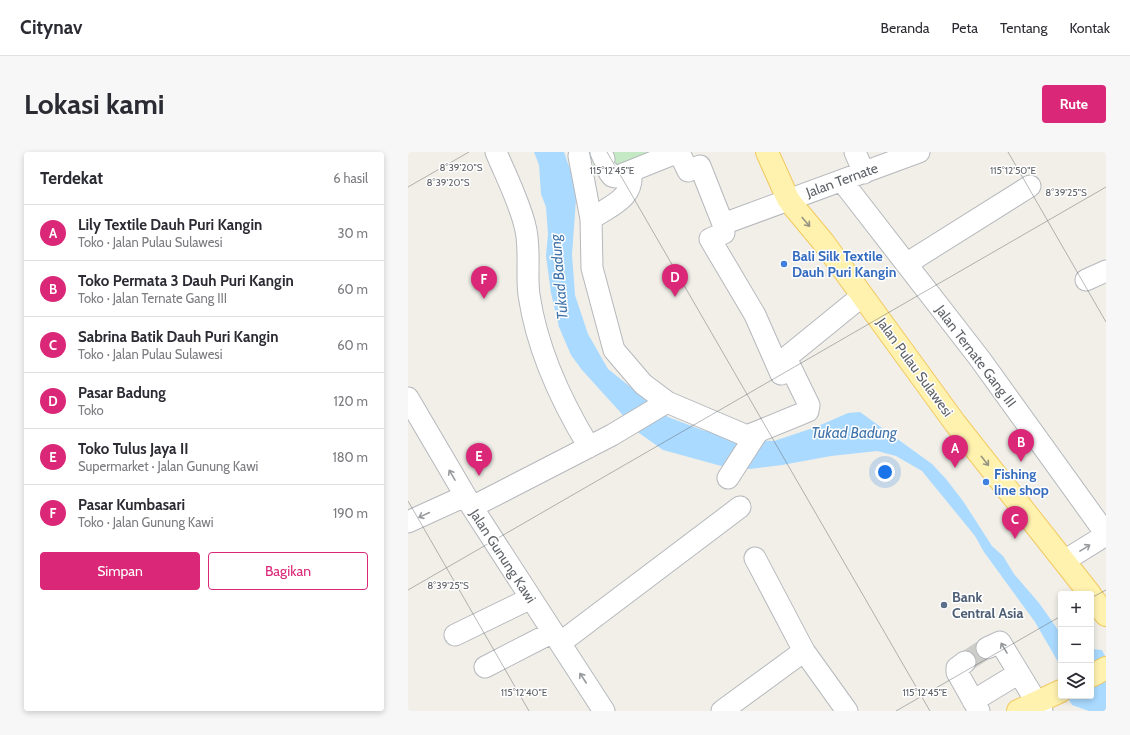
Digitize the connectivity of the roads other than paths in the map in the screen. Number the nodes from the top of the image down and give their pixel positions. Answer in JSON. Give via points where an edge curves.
{"nodes":[{"id":1,"x":496,"y":152,"type":"edge"},
{"id":2,"x":678,"y":152,"type":"edge"},
{"id":3,"x":767,"y":152,"type":"edge"},
{"id":4,"x":855,"y":152,"type":"edge"},
{"id":5,"x":919,"y":152,"type":"edge"},
{"id":6,"x":579,"y":156,"type":"dead end"},
{"id":7,"x":605,"y":161,"type":"edge"},
{"id":8,"x":631,"y":172,"type":"junction"},
{"id":9,"x":864,"y":173,"type":"junction"},
{"id":10,"x":842,"y":181,"type":"junction"},
{"id":11,"x":1030,"y":186,"type":"dead end"},
{"id":12,"x":788,"y":199,"type":"junction"},
{"id":13,"x":591,"y":219,"type":"junction"},
{"id":14,"x":723,"y":224,"type":"junction"},
{"id":15,"x":906,"y":264,"type":"junction"},
{"id":16,"x":1106,"y":272,"type":"edge"},
{"id":17,"x":1086,"y":280,"type":"dead end"},
{"id":18,"x":862,"y":296,"type":"junction"},
{"id":19,"x":792,"y":369,"type":"junction"},
{"id":20,"x":408,"y":398,"type":"edge"},
{"id":21,"x":663,"y":404,"type":"junction"},
{"id":22,"x":756,"y":435,"type":"junction"},
{"id":23,"x":589,"y":447,"type":"junction"},
{"id":24,"x":728,"y":478,"type":"dead end"},
{"id":25,"x":468,"y":502,"type":"junction"},
{"id":26,"x":740,"y":507,"type":"dead end"},
{"id":27,"x":408,"y":522,"type":"edge"},
{"id":28,"x":1106,"y":535,"type":"edge"},
{"id":29,"x":755,"y":558,"type":"dead end"},
{"id":30,"x":1064,"y":561,"type":"junction"},
{"id":31,"x":1087,"y":591,"type":"edge"},
{"id":32,"x":531,"y":598,"type":"junction"},
{"id":33,"x":1094,"y":600,"type":"edge"},
{"id":34,"x":1106,"y":615,"type":"edge"},
{"id":35,"x":455,"y":636,"type":"dead end"},
{"id":36,"x":556,"y":637,"type":"junction"},
{"id":37,"x":988,"y":648,"type":"tunnel mouth"},
{"id":38,"x":804,"y":651,"type":"junction"},
{"id":39,"x":965,"y":662,"type":"tunnel mouth"},
{"id":40,"x":485,"y":667,"type":"dead end"},
{"id":41,"x":1106,"y":668,"type":"edge"},
{"id":42,"x":1019,"y":674,"type":"junction"},
{"id":43,"x":1094,"y":674,"type":"edge"},
{"id":44,"x":1041,"y":703,"type":"edge"},
{"id":45,"x":976,"y":706,"type":"edge"},
{"id":46,"x":604,"y":711,"type":"edge"},
{"id":47,"x":722,"y":711,"type":"edge"},
{"id":48,"x":846,"y":711,"type":"edge"}],
"edges":[{"from":1,"to":23,"type":"street","via":[[525,226],[529,294],[544,352],[562,401]]},
{"from":2,"to":8,"type":"street"},
{"from":2,"to":14,"type":"street","via":[[688,171],[700,166]]},
{"from":3,"to":12,"type":"main road","name":"Jalan Pulau Sulawesi"},
{"from":4,"to":9,"type":"street"},
{"from":5,"to":9,"type":"street","name":"Jalan Ternate"},
{"from":6,"to":13,"type":"street"},
{"from":7,"to":8,"type":"street","via":[[612,176]]},
{"from":8,"to":13,"type":"street","via":[[630,190],[624,197]]},
{"from":9,"to":10,"type":"street","name":"Jalan Ternate"},
{"from":10,"to":12,"type":"street","name":"Jalan Ternate"},
{"from":10,"to":15,"type":"street","name":"Jalan Ternate Gang III"},
{"from":11,"to":15,"type":"street"},
{"from":12,"to":14,"type":"street","name":"Jalan Ternate"},
{"from":12,"to":18,"type":"main road","name":"Jalan Pulau Sulawesi","one_way":true},
{"from":13,"to":21,"type":"street","via":[[592,268],[614,350]]},
{"from":14,"to":19,"type":"street","via":[[724,233],[710,239],[755,315],[781,374]]},
{"from":15,"to":28,"type":"street","name":"Jalan Ternate Gang III","via":[[980,359]]},
{"from":16,"to":17,"type":"street"},
{"from":18,"to":19,"type":"street","via":[[789,353],[787,360]]},
{"from":18,"to":30,"type":"main road","name":"Jalan Pulau Sulawesi","one_way":true,"via":[[955,422]]},
{"from":19,"to":22,"type":"street","via":[[809,406],[808,411]]},
{"from":25,"to":20,"type":"street","name":"Jalan Gunung Kawi","one_way":true},
{"from":21,"to":22,"type":"street","via":[[747,436]]},
{"from":21,"to":23,"type":"street"},
{"from":22,"to":24,"type":"street"},
{"from":23,"to":25,"type":"street"},
{"from":25,"to":27,"type":"street","one_way":true},
{"from":25,"to":32,"type":"street","name":"Jalan Gunung Kawi"},
{"from":26,"to":36,"type":"street"},
{"from":30,"to":28,"type":"street","one_way":true},
{"from":29,"to":38,"type":"street"},
{"from":30,"to":31,"type":"main road","name":"Jalan Pulau Sulawesi"},
{"from":32,"to":35,"type":"street"},
{"from":32,"to":36,"type":"street","name":"Jalan Gunung Kawi"},
{"from":33,"to":34,"type":"main road","name":"Jalan Pulau Sulawesi"},
{"from":36,"to":40,"type":"street"},
{"from":46,"to":36,"type":"street","name":"Jalan Gunung Kawi","one_way":true},
{"from":42,"to":37,"type":"street","one_way":true,"via":[[1000,642]]},
{"from":38,"to":47,"type":"street"},
{"from":38,"to":48,"type":"street"},
{"from":39,"to":45,"type":"street","via":[[957,668],[957,672]]},
{"from":41,"to":43,"type":"main road"},
{"from":42,"to":44,"type":"street"},
{"from":42,"to":45,"type":"street"}]}
